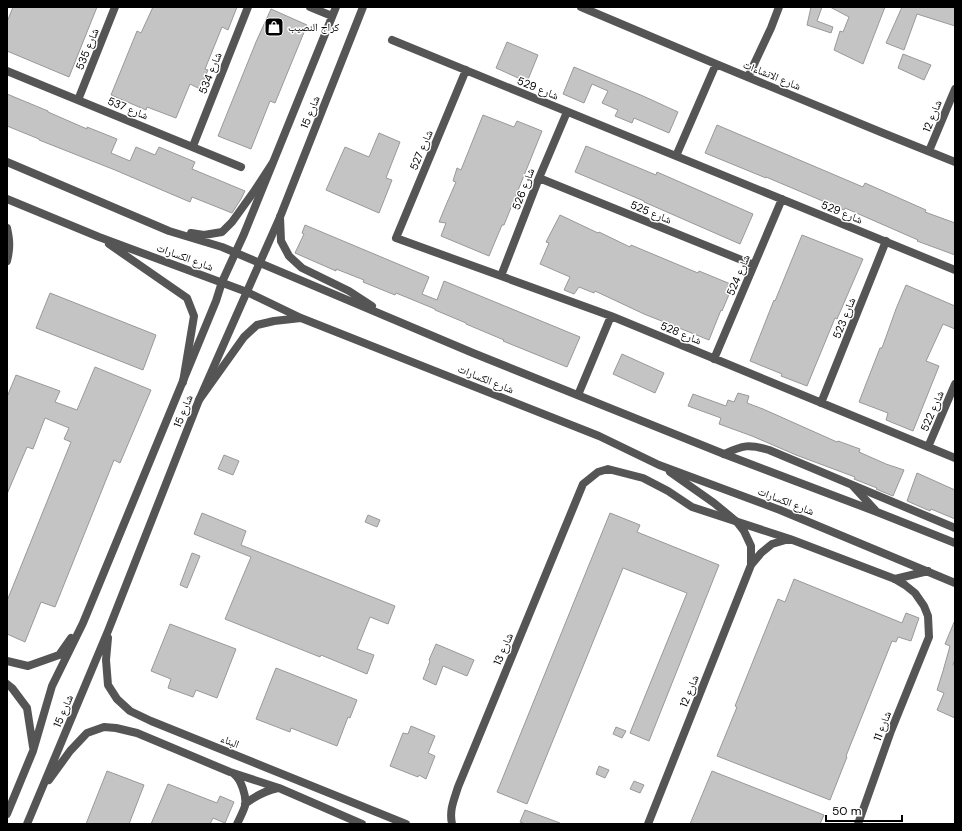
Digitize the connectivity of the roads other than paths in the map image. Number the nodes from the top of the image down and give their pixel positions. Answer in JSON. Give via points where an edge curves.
{"nodes":[{"id":1,"x":115,"y":7,"type":"edge"},
{"id":2,"x":248,"y":7,"type":"edge"},
{"id":3,"x":310,"y":7,"type":"edge"},
{"id":4,"x":336,"y":7,"type":"edge"},
{"id":5,"x":363,"y":7,"type":"edge"},
{"id":6,"x":581,"y":7,"type":"edge"},
{"id":7,"x":779,"y":7,"type":"edge"},
{"id":8,"x":332,"y":16,"type":"junction"},
{"id":9,"x":392,"y":40,"type":"dead end"},
{"id":10,"x":716,"y":64,"type":"junction"},
{"id":11,"x":7,"y":70,"type":"edge"},
{"id":12,"x":466,"y":70,"type":"junction"},
{"id":13,"x":748,"y":77,"type":"junction"},
{"id":14,"x":955,"y":89,"type":"edge"},
{"id":15,"x":78,"y":100,"type":"junction"},
{"id":16,"x":567,"y":112,"type":"junction"},
{"id":17,"x":193,"y":146,"type":"junction"},
{"id":18,"x":929,"y":151,"type":"junction"},
{"id":19,"x":676,"y":156,"type":"junction"},
{"id":20,"x":7,"y":162,"type":"edge"},
{"id":21,"x":955,"y":162,"type":"edge"},
{"id":22,"x":272,"y":164,"type":"junction"},
{"id":23,"x":241,"y":167,"type":"dead end"},
{"id":24,"x":539,"y":178,"type":"junction"},
{"id":25,"x":7,"y":199,"type":"edge"},
{"id":26,"x":782,"y":199,"type":"junction"},
{"id":27,"x":280,"y":217,"type":"junction"},
{"id":28,"x":7,"y":228,"type":"edge"},
{"id":29,"x":169,"y":231,"type":"junction"},
{"id":30,"x":99,"y":237,"type":"junction"},
{"id":31,"x":396,"y":238,"type":"joint"},
{"id":32,"x":886,"y":241,"type":"junction"},
{"id":33,"x":236,"y":253,"type":"junction"},
{"id":34,"x":7,"y":261,"type":"edge"},
{"id":35,"x":260,"y":263,"type":"junction"},
{"id":36,"x":754,"y":265,"type":"junction"},
{"id":37,"x":955,"y":270,"type":"edge"},
{"id":38,"x":502,"y":276,"type":"junction"},
{"id":39,"x":222,"y":282,"type":"junction"},
{"id":40,"x":247,"y":292,"type":"junction"},
{"id":41,"x":610,"y":316,"type":"junction"},
{"id":42,"x":301,"y":318,"type":"junction"},
{"id":43,"x":390,"y":318,"type":"junction"},
{"id":44,"x":714,"y":359,"type":"junction"},
{"id":45,"x":183,"y":382,"type":"junction"},
{"id":46,"x":955,"y":384,"type":"edge"},
{"id":47,"x":578,"y":395,"type":"junction"},
{"id":48,"x":199,"y":400,"type":"junction"},
{"id":49,"x":821,"y":403,"type":"junction"},
{"id":50,"x":928,"y":447,"type":"junction"},
{"id":51,"x":724,"y":454,"type":"junction"},
{"id":52,"x":955,"y":458,"type":"edge"},
{"id":53,"x":659,"y":465,"type":"junction"},
{"id":54,"x":853,"y":486,"type":"junction"},
{"id":55,"x":877,"y":512,"type":"junction"},
{"id":56,"x":736,"y":522,"type":"junction"},
{"id":57,"x":955,"y":528,"type":"edge"},
{"id":58,"x":790,"y":539,"type":"junction"},
{"id":59,"x":955,"y":544,"type":"edge"},
{"id":60,"x":751,"y":565,"type":"junction"},
{"id":61,"x":928,"y":571,"type":"junction"},
{"id":62,"x":895,"y":579,"type":"junction"},
{"id":63,"x":955,"y":583,"type":"edge"},
{"id":64,"x":83,"y":622,"type":"junction"},
{"id":65,"x":108,"y":630,"type":"junction"},
{"id":66,"x":7,"y":661,"type":"edge"},
{"id":67,"x":7,"y":684,"type":"edge"},
{"id":68,"x":33,"y":751,"type":"junction"},
{"id":69,"x":230,"y":772,"type":"junction"},
{"id":70,"x":279,"y":788,"type":"junction"},
{"id":71,"x":39,"y":796,"type":"junction"},
{"id":72,"x":245,"y":804,"type":"junction"},
{"id":73,"x":7,"y":814,"type":"edge"},
{"id":74,"x":27,"y":824,"type":"edge"},
{"id":75,"x":237,"y":824,"type":"edge"},
{"id":76,"x":362,"y":824,"type":"edge"},
{"id":77,"x":406,"y":824,"type":"edge"},
{"id":78,"x":452,"y":824,"type":"edge"},
{"id":79,"x":648,"y":824,"type":"edge"},
{"id":80,"x":858,"y":824,"type":"edge"}],
"edges":[{"from":1,"to":15,"type":"street","name":"شارع 535"},
{"from":2,"to":17,"type":"street","name":"شارع 534"},
{"from":3,"to":8,"type":"street"},
{"from":4,"to":8,"type":"street","name":"شارع 15"},
{"from":5,"to":27,"type":"street","name":"شارع 15"},
{"from":6,"to":10,"type":"street","name":"شارع الانشاءات"},
{"from":7,"to":13,"type":"street","via":[[772,28]]},
{"from":8,"to":22,"type":"street","name":"شارع 15"},
{"from":9,"to":12,"type":"street","name":"شارع 529"},
{"from":10,"to":13,"type":"street","name":"شارع الانشاءات"},
{"from":10,"to":19,"type":"street"},
{"from":11,"to":15,"type":"street","name":"شارع 537"},
{"from":12,"to":16,"type":"street","name":"شارع 529"},
{"from":12,"to":31,"type":"street","name":"شارع 527"},
{"from":13,"to":18,"type":"street","name":"شارع الانشاءات"},
{"from":14,"to":18,"type":"street","name":"شارع 12"},
{"from":15,"to":17,"type":"street","name":"شارع 537"},
{"from":16,"to":19,"type":"street","name":"شارع 529"},
{"from":16,"to":24,"type":"street","name":"شارع 526"},
{"from":17,"to":23,"type":"street","name":"شارع 537"},
{"from":18,"to":21,"type":"street","name":"شارع الانشاءات"},
{"from":19,"to":26,"type":"street","name":"شارع 529"},
{"from":20,"to":29,"type":"street","name":"شارع الكسارات"},
{"from":22,"to":29,"type":"street","via":[[232,222],[222,232],[204,235]]},
{"from":22,"to":33,"type":"street","name":"شارع 15"},
{"from":24,"to":36,"type":"street","name":"شارع 525"},
{"from":24,"to":38,"type":"street","name":"شارع 526"},
{"from":25,"to":30,"type":"street","name":"شارع الكسارات"},
{"from":26,"to":32,"type":"street","name":"شارع 529"},
{"from":26,"to":36,"type":"street","name":"شارع 524"},
{"from":27,"to":35,"type":"street","name":"شارع 15"},
{"from":27,"to":43,"type":"street","via":[[281,241],[289,256],[302,268],[349,291]]},
{"from":28,"to":34,"type":"street","via":[[10,250]]},
{"from":29,"to":33,"type":"street","name":"شارع الكسارات"},
{"from":30,"to":39,"type":"street","name":"شارع الكسارات"},
{"from":30,"to":45,"type":"street","via":[[187,298],[194,316]]},
{"from":31,"to":38,"type":"street","name":"شارع 528"},
{"from":32,"to":37,"type":"street","name":"شارع 529"},
{"from":32,"to":49,"type":"street","name":"شارع 523"},
{"from":33,"to":35,"type":"street","name":"شارع الكسارات"},
{"from":33,"to":39,"type":"street","name":"شارع 15"},
{"from":35,"to":40,"type":"street","name":"شارع 15"},
{"from":35,"to":43,"type":"street","name":"شارع الكسارات"},
{"from":36,"to":44,"type":"street","name":"شارع 524"},
{"from":38,"to":41,"type":"street","name":"شارع 528"},
{"from":39,"to":40,"type":"street","name":"شارع الكسارات"},
{"from":39,"to":45,"type":"street","name":"شارع 15"},
{"from":40,"to":42,"type":"street","name":"شارع الكسارات"},
{"from":40,"to":48,"type":"street","name":"شارع 15"},
{"from":41,"to":44,"type":"street","name":"شارع 528"},
{"from":41,"to":47,"type":"street"},
{"from":42,"to":48,"type":"street","via":[[257,326],[244,337]]},
{"from":42,"to":53,"type":"street","name":"شارع الكسارات","via":[[599,436]]},
{"from":43,"to":47,"type":"street","name":"شارع الكسارات"},
{"from":44,"to":49,"type":"street","name":"شارع 528"},
{"from":45,"to":64,"type":"street","name":"شارع 15"},
{"from":46,"to":50,"type":"street","name":"شارع 522"},
{"from":47,"to":51,"type":"street","name":"شارع الكسارات"},
{"from":48,"to":65,"type":"street","name":"شارع 15"},
{"from":49,"to":50,"type":"street","name":"شارع 528"},
{"from":50,"to":52,"type":"street","name":"شارع 528"},
{"from":51,"to":54,"type":"street","via":[[736,448],[757,446]]},
{"from":51,"to":55,"type":"street","name":"شارع الكسارات"},
{"from":53,"to":56,"type":"street","via":[[714,503]]},
{"from":53,"to":61,"type":"street","name":"شارع الكسارات","via":[[780,510]]},
{"from":54,"to":55,"type":"street"},
{"from":54,"to":57,"type":"street"},
{"from":55,"to":59,"type":"street","name":"شارع الكسارات"},
{"from":56,"to":58,"type":"street"},
{"from":56,"to":60,"type":"street","name":"شارع 12","via":[[744,531],[751,546]]},
{"from":56,"to":78,"type":"street","name":"شارع 13","via":[[692,507],[643,478],[608,469],[598,472],[583,484],[458,787],[451,807]]},
{"from":58,"to":60,"type":"street","name":"شارع 12","via":[[772,544]]},
{"from":58,"to":62,"type":"street"},
{"from":60,"to":79,"type":"street","name":"شارع 12"},
{"from":61,"to":62,"type":"street"},
{"from":61,"to":63,"type":"street","name":"شارع الكسارات"},
{"from":62,"to":80,"type":"street","name":"شارع 11","via":[[915,593],[924,606],[928,616],[929,637],[891,731]]},
{"from":64,"to":66,"type":"street","via":[[59,654],[28,666]]},
{"from":64,"to":68,"type":"street","name":"شارع 15","via":[[52,686]]},
{"from":65,"to":71,"type":"street","name":"شارع 15"},
{"from":65,"to":77,"type":"street","name":"البناء","via":[[108,685],[117,699],[130,711]]},
{"from":67,"to":68,"type":"street","via":[[28,708]]},
{"from":68,"to":73,"type":"street","name":"شارع 15"},
{"from":69,"to":70,"type":"street"},
{"from":69,"to":71,"type":"street","via":[[138,733],[104,727],[87,733],[70,751]]},
{"from":69,"to":72,"type":"street","via":[[238,777],[242,785]]},
{"from":70,"to":72,"type":"street","via":[[261,794]]},
{"from":70,"to":76,"type":"street"},
{"from":71,"to":74,"type":"street","name":"شارع 15"},
{"from":72,"to":75,"type":"street"}]}
